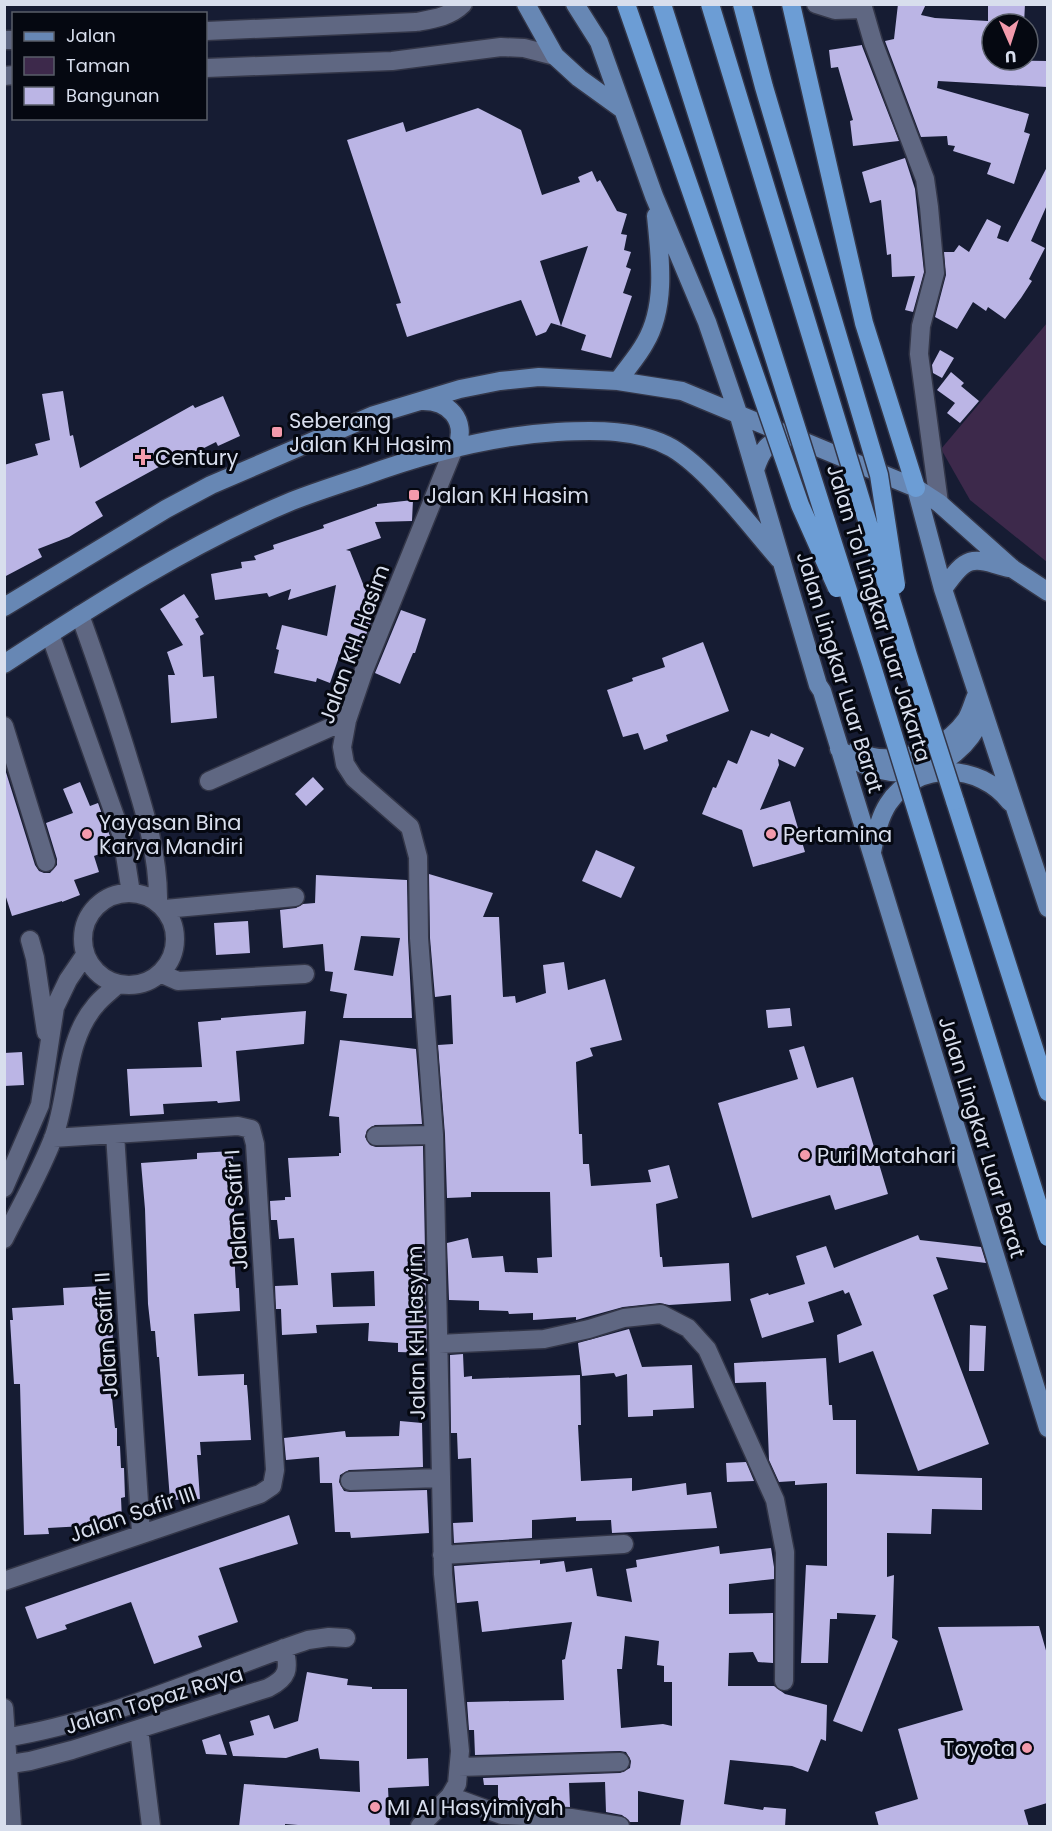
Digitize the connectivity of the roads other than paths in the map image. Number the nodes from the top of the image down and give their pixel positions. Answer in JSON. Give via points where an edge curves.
{"nodes":[{"id":1,"x":463,"y":4,"type":"edge"},
{"id":2,"x":526,"y":4,"type":"edge"},
{"id":3,"x":575,"y":4,"type":"edge"},
{"id":4,"x":626,"y":4,"type":"edge"},
{"id":5,"x":662,"y":4,"type":"edge"},
{"id":6,"x":710,"y":4,"type":"edge"},
{"id":7,"x":742,"y":4,"type":"edge"},
{"id":8,"x":791,"y":4,"type":"edge"},
{"id":9,"x":816,"y":4,"type":"edge"},
{"id":10,"x":863,"y":7,"type":"edge"},
{"id":11,"x":207,"y":31,"type":"edge"},
{"id":12,"x":555,"y":56,"type":"junction"},
{"id":13,"x":207,"y":68,"type":"edge"},
{"id":14,"x":621,"y":109,"type":"junction"},
{"id":15,"x":654,"y":196,"type":"junction"},
{"id":16,"x":618,"y":381,"type":"junction"},
{"id":17,"x":416,"y":401,"type":"junction"},
{"id":18,"x":738,"y":413,"type":"junction"},
{"id":19,"x":786,"y":434,"type":"junction"},
{"id":20,"x":455,"y":447,"type":"junction"},
{"id":21,"x":755,"y":470,"type":"junction"},
{"id":22,"x":916,"y":488,"type":"junction"},
{"id":23,"x":939,"y":503,"type":"junction"},
{"id":24,"x":784,"y":565,"type":"junction"},
{"id":25,"x":1013,"y":569,"type":"junction"},
{"id":26,"x":943,"y":589,"type":"junction"},
{"id":27,"x":1047,"y":592,"type":"edge"},
{"id":28,"x":4,"y":607,"type":"edge"},
{"id":29,"x":80,"y":615,"type":"junction"},
{"id":30,"x":50,"y":634,"type":"junction"},
{"id":31,"x":908,"y":655,"type":"junction"},
{"id":32,"x":871,"y":663,"type":"junction"},
{"id":33,"x":4,"y":664,"type":"edge"},
{"id":34,"x":977,"y":694,"type":"junction"},
{"id":35,"x":347,"y":720,"type":"junction"},
{"id":36,"x":4,"y":726,"type":"edge"},
{"id":37,"x":833,"y":730,"type":"junction"},
{"id":38,"x":993,"y":744,"type":"junction"},
{"id":39,"x":839,"y":749,"type":"junction"},
{"id":40,"x":209,"y":781,"type":"dead end"},
{"id":41,"x":1013,"y":806,"type":"junction"},
{"id":42,"x":410,"y":827,"type":"joint"},
{"id":43,"x":872,"y":854,"type":"junction"},
{"id":44,"x":46,"y":862,"type":"dead end"},
{"id":45,"x":131,"y":893,"type":"junction"},
{"id":46,"x":295,"y":897,"type":"dead end"},
{"id":47,"x":161,"y":906,"type":"junction"},
{"id":48,"x":1047,"y":908,"type":"edge"},
{"id":49,"x":30,"y":940,"type":"dead end"},
{"id":50,"x":85,"y":955,"type":"junction"},
{"id":51,"x":160,"y":973,"type":"junction"},
{"id":52,"x":305,"y":974,"type":"dead end"},
{"id":53,"x":118,"y":984,"type":"junction"},
{"id":54,"x":48,"y":1050,"type":"junction"},
{"id":55,"x":1047,"y":1092,"type":"edge"},
{"id":56,"x":115,"y":1134,"type":"junction"},
{"id":57,"x":434,"y":1135,"type":"junction"},
{"id":58,"x":376,"y":1136,"type":"dead end"},
{"id":59,"x":53,"y":1138,"type":"junction"},
{"id":60,"x":4,"y":1188,"type":"edge"},
{"id":61,"x":1047,"y":1237,"type":"edge"},
{"id":62,"x":4,"y":1239,"type":"edge"},
{"id":63,"x":439,"y":1344,"type":"junction"},
{"id":64,"x":1047,"y":1428,"type":"edge"},
{"id":65,"x":440,"y":1478,"type":"junction"},
{"id":66,"x":350,"y":1481,"type":"dead end"},
{"id":67,"x":272,"y":1486,"type":"joint"},
{"id":68,"x":141,"y":1533,"type":"junction"},
{"id":69,"x":624,"y":1544,"type":"dead end"},
{"id":70,"x":442,"y":1555,"type":"junction"},
{"id":71,"x":4,"y":1581,"type":"edge"},
{"id":72,"x":346,"y":1638,"type":"dead end"},
{"id":73,"x":284,"y":1648,"type":"junction"},
{"id":74,"x":784,"y":1681,"type":"dead end"},
{"id":75,"x":4,"y":1708,"type":"edge"},
{"id":76,"x":139,"y":1729,"type":"junction"},
{"id":77,"x":6,"y":1738,"type":"edge"},
{"id":78,"x":620,"y":1762,"type":"dead end"},
{"id":79,"x":6,"y":1765,"type":"edge"},
{"id":80,"x":459,"y":1767,"type":"junction"},
{"id":81,"x":450,"y":1796,"type":"junction"},
{"id":82,"x":12,"y":1827,"type":"edge"},
{"id":83,"x":151,"y":1827,"type":"edge"},
{"id":84,"x":420,"y":1827,"type":"edge"},
{"id":85,"x":620,"y":1827,"type":"edge"}],
"edges":[{"from":1,"to":11,"type":"street","via":[[438,18],[416,22]]},
{"from":2,"to":12,"type":"main road"},
{"from":3,"to":14,"type":"main road","name":"Jalan Lingkar Luar Barat","via":[[599,42]]},
{"from":4,"to":32,"type":"highway","bridge":true,"via":[[800,505]]},
{"from":5,"to":32,"type":"highway","name":"Jalan Tol Lingkar Luar Jakarta","bridge":true},
{"from":6,"to":31,"type":"highway","name":"Jalan Tol Lingkar Luar Jakarta","bridge":true},
{"from":7,"to":31,"type":"highway","bridge":true,"via":[[879,475]]},
{"from":8,"to":22,"type":"highway","via":[[864,323]]},
{"from":9,"to":10,"type":"street","via":[[835,10]]},
{"from":10,"to":23,"type":"street","via":[[924,179],[929,207],[936,273],[921,327],[919,354]]},
{"from":12,"to":13,"type":"street","via":[[501,47],[392,61]]},
{"from":12,"to":14,"type":"main road"},
{"from":14,"to":15,"type":"main road","name":"Jalan Lingkar Luar Barat"},
{"from":15,"to":16,"type":"main road","via":[[661,267],[656,313],[646,342]]},
{"from":15,"to":18,"type":"main road","name":"Jalan Lingkar Luar Barat","via":[[706,322]]},
{"from":16,"to":17,"type":"main road","via":[[539,377],[460,388]]},
{"from":16,"to":18,"type":"main road","via":[[682,391]]},
{"from":17,"to":20,"type":"main road","via":[[429,400],[449,409],[459,422],[460,437]]},
{"from":17,"to":28,"type":"main road","via":[[211,485],[166,508]]},
{"from":18,"to":19,"type":"main road"},
{"from":18,"to":21,"type":"main road","name":"Jalan Lingkar Luar Barat"},
{"from":19,"to":21,"type":"main road","via":[[768,444]]},
{"from":19,"to":22,"type":"main road"},
{"from":20,"to":24,"type":"main road","via":[[540,433],[585,430],[634,434],[672,448],[694,465]]},
{"from":20,"to":29,"type":"main road","via":[[292,501],[207,541]]},
{"from":20,"to":35,"type":"street","name":"Jalan KH. Hasim"},
{"from":21,"to":24,"type":"main road","name":"Jalan Lingkar Luar Barat"},
{"from":22,"to":23,"type":"main road"},
{"from":22,"to":26,"type":"main road"},
{"from":23,"to":25,"type":"main road"},
{"from":24,"to":37,"type":"main road","name":"Jalan Lingkar Luar Barat"},
{"from":25,"to":26,"type":"main road","via":[[971,560],[960,566]]},
{"from":25,"to":27,"type":"main road"},
{"from":26,"to":34,"type":"main road"},
{"from":29,"to":30,"type":"main road"},
{"from":29,"to":47,"type":"street","via":[[113,709],[152,842]]},
{"from":30,"to":33,"type":"main road"},
{"from":30,"to":45,"type":"street","via":[[122,836]]},
{"from":31,"to":55,"type":"highway","name":"Jalan Tol Lingkar Luar Jakarta","bridge":true},
{"from":32,"to":61,"type":"highway","name":"Jalan Tol Lingkar Luar Jakarta","bridge":true},
{"from":34,"to":37,"type":"main road","via":[[966,719],[955,732],[932,750],[909,757],[866,756]]},
{"from":34,"to":38,"type":"main road"},
{"from":35,"to":40,"type":"street"},
{"from":35,"to":42,"type":"street","name":"Jalan KH. Hasim","via":[[342,747],[345,764],[354,778]]},
{"from":36,"to":44,"type":"street"},
{"from":37,"to":39,"type":"main road","name":"Jalan Lingkar Luar Barat"},
{"from":38,"to":39,"type":"main road","via":[[982,717],[953,755],[914,772],[869,768]]},
{"from":38,"to":41,"type":"main road"},
{"from":39,"to":43,"type":"main road","name":"Jalan Lingkar Luar Barat"},
{"from":41,"to":43,"type":"main road","via":[[993,784],[966,772],[922,776],[888,804]]},
{"from":41,"to":48,"type":"main road"},
{"from":42,"to":57,"type":"street","name":"Jalan KH Hasyim","via":[[418,857],[419,938]]},
{"from":43,"to":64,"type":"main road","name":"Jalan Lingkar Luar Barat"},
{"from":45,"to":47,"type":"street"},
{"from":45,"to":50,"type":"street","via":[[113,896],[98,905],[87,919],[82,937]]},
{"from":46,"to":47,"type":"street"},
{"from":47,"to":51,"type":"street","via":[[171,919],[175,942],[173,954]]},
{"from":49,"to":54,"type":"street"},
{"from":50,"to":53,"type":"street","via":[[104,978]]},
{"from":50,"to":54,"type":"street","via":[[55,1006]]},
{"from":51,"to":52,"type":"street","via":[[178,981]]},
{"from":51,"to":53,"type":"street","via":[[134,985]]},
{"from":53,"to":59,"type":"street","via":[[94,1006],[80,1030]]},
{"from":54,"to":60,"type":"street","via":[[40,1105]]},
{"from":56,"to":59,"type":"street","name":"Jalan Safir I"},
{"from":56,"to":67,"type":"street","name":"Jalan Safir I","via":[[238,1126],[251,1129],[274,1447]]},
{"from":56,"to":68,"type":"street","name":"Jalan Safir II"},
{"from":57,"to":58,"type":"street"},
{"from":57,"to":63,"type":"street","name":"Jalan KH Hasyim"},
{"from":59,"to":62,"type":"street"},
{"from":63,"to":65,"type":"street","name":"Jalan KH Hasyim"},
{"from":63,"to":74,"type":"street","via":[[544,1339],[624,1318],[661,1314],[688,1328],[707,1349],[775,1500],[785,1552]]},
{"from":65,"to":66,"type":"street"},
{"from":65,"to":70,"type":"street","name":"Jalan KH Hasyim"},
{"from":67,"to":68,"type":"street","name":"Jalan Safir III","via":[[260,1494]]},
{"from":68,"to":71,"type":"street","name":"Jalan Safir III"},
{"from":69,"to":70,"type":"street"},
{"from":70,"to":80,"type":"street","name":"Jalan KH Hasyim"},
{"from":72,"to":73,"type":"street","name":"Jalan Topaz Raya","via":[[308,1640]]},
{"from":73,"to":76,"type":"street","name":"Jalan Topaz Raya","via":[[287,1672],[281,1682]]},
{"from":73,"to":77,"type":"street","name":"Jalan Topaz Raya","via":[[137,1703]]},
{"from":75,"to":77,"type":"street"},
{"from":76,"to":79,"type":"street","name":"Jalan Topaz Raya"},
{"from":76,"to":83,"type":"street"},
{"from":77,"to":79,"type":"street"},
{"from":78,"to":80,"type":"street"},
{"from":79,"to":82,"type":"street"},
{"from":80,"to":81,"type":"street","name":"Jalan KH Hasyim","via":[[457,1784]]},
{"from":81,"to":84,"type":"street","name":"Jalan KH Hasyim"},
{"from":81,"to":85,"type":"street","via":[[502,1815],[570,1818]]}]}
